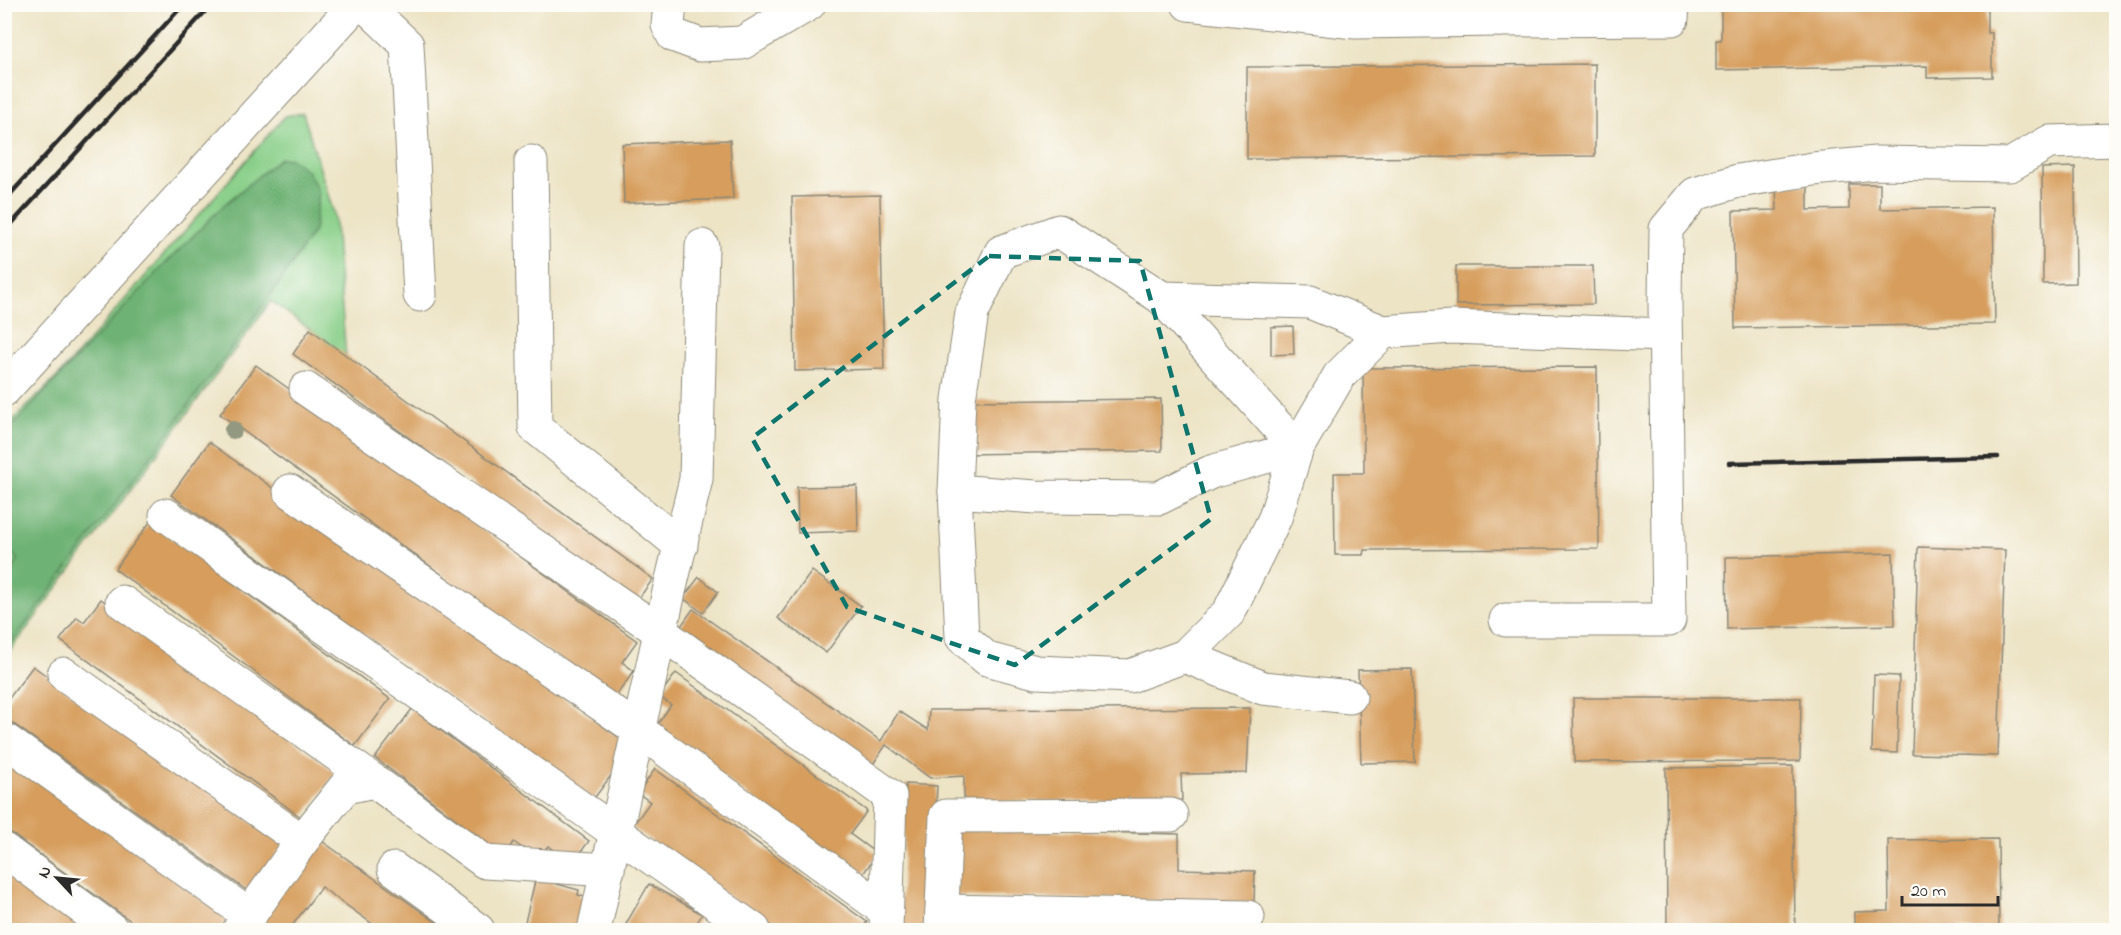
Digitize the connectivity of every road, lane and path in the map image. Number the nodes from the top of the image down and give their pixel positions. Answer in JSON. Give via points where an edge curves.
{"nodes":[{"id":1,"x":356,"y":4,"type":"edge"},
{"id":2,"x":364,"y":4,"type":"edge"},
{"id":3,"x":670,"y":4,"type":"edge"},
{"id":4,"x":808,"y":4,"type":"edge"},
{"id":5,"x":1188,"y":4,"type":"edge"},
{"id":6,"x":1673,"y":4,"type":"edge"},
{"id":7,"x":1499,"y":12,"type":"edge"},
{"id":8,"x":2116,"y":140,"type":"edge"},
{"id":9,"x":531,"y":162,"type":"dead end"},
{"id":10,"x":702,"y":246,"type":"dead end"},
{"id":11,"x":420,"y":295,"type":"dead end"},
{"id":12,"x":1162,"y":298,"type":"junction"},
{"id":13,"x":1383,"y":332,"type":"junction"},
{"id":14,"x":1665,"y":335,"type":"junction"},
{"id":15,"x":4,"y":390,"type":"edge"},
{"id":16,"x":306,"y":390,"type":"dead end"},
{"id":17,"x":1297,"y":448,"type":"junction"},
{"id":18,"x":290,"y":491,"type":"dead end"},
{"id":19,"x":955,"y":491,"type":"junction"},
{"id":20,"x":166,"y":515,"type":"dead end"},
{"id":21,"x":681,"y":546,"type":"junction"},
{"id":22,"x":122,"y":602,"type":"dead end"},
{"id":23,"x":1506,"y":620,"type":"dead end"},
{"id":24,"x":662,"y":633,"type":"junction"},
{"id":25,"x":1185,"y":657,"type":"junction"},
{"id":26,"x":64,"y":674,"type":"dead end"},
{"id":27,"x":1350,"y":697,"type":"dead end"},
{"id":28,"x":640,"y":731,"type":"junction"},
{"id":29,"x":5,"y":740,"type":"edge"},
{"id":30,"x":374,"y":781,"type":"junction"},
{"id":31,"x":1171,"y":815,"type":"dead end"},
{"id":32,"x":616,"y":834,"type":"junction"},
{"id":33,"x":302,"y":841,"type":"junction"},
{"id":34,"x":4,"y":850,"type":"edge"},
{"id":35,"x":394,"y":869,"type":"dead end"},
{"id":36,"x":608,"y":870,"type":"junction"},
{"id":37,"x":1248,"y":917,"type":"dead end"},
{"id":38,"x":886,"y":921,"type":"edge"},
{"id":39,"x":942,"y":921,"type":"edge"},
{"id":40,"x":244,"y":923,"type":"edge"},
{"id":41,"x":112,"y":930,"type":"edge"},
{"id":42,"x":478,"y":930,"type":"edge"},
{"id":43,"x":594,"y":930,"type":"edge"},
{"id":44,"x":754,"y":930,"type":"edge"}],
"edges":[{"from":1,"to":15,"type":"lane"},
{"from":2,"to":11,"type":"lane","via":[[407,45]]},
{"from":3,"to":4,"type":"lane","via":[[668,25],[673,35],[700,45],[742,43]]},
{"from":5,"to":7,"type":"lane","via":[[1355,21]]},
{"from":6,"to":7,"type":"lane","via":[[1672,19]]},
{"from":8,"to":14,"type":"lane","via":[[2049,142],[2010,165],[1876,163],[1738,181],[1695,194],[1666,229]]},
{"from":9,"to":21,"type":"lane","via":[[535,427]]},
{"from":10,"to":21,"type":"lane","via":[[696,479]]},
{"from":12,"to":13,"type":"lane","via":[[1310,302]]},
{"from":12,"to":17,"type":"lane"},
{"from":12,"to":19,"type":"lane","via":[[1059,231],[1001,252],[972,313],[959,399]]},
{"from":13,"to":14,"type":"lane","via":[[1451,327]]},
{"from":13,"to":17,"type":"lane","via":[[1339,376]]},
{"from":14,"to":23,"type":"lane","via":[[1669,620]]},
{"from":16,"to":24,"type":"lane"},
{"from":17,"to":19,"type":"lane","via":[[1211,472],[1159,498],[1036,497]]},
{"from":17,"to":25,"type":"lane","via":[[1275,518],[1229,612]]},
{"from":18,"to":28,"type":"lane"},
{"from":19,"to":25,"type":"lane","via":[[962,638],[987,659],[1036,672],[1130,676]]},
{"from":20,"to":32,"type":"lane"},
{"from":21,"to":24,"type":"lane"},
{"from":22,"to":30,"type":"lane"},
{"from":24,"to":28,"type":"lane"},
{"from":24,"to":38,"type":"lane","via":[[890,796]]},
{"from":25,"to":27,"type":"lane","via":[[1263,688]]},
{"from":26,"to":33,"type":"lane"},
{"from":28,"to":32,"type":"lane"},
{"from":28,"to":38,"type":"lane"},
{"from":29,"to":40,"type":"lane"},
{"from":30,"to":33,"type":"lane","via":[[345,787]]},
{"from":30,"to":36,"type":"lane","via":[[484,862]]},
{"from":31,"to":39,"type":"lane","via":[[946,816]]},
{"from":32,"to":36,"type":"lane"},
{"from":32,"to":44,"type":"lane"},
{"from":33,"to":40,"type":"lane"},
{"from":34,"to":41,"type":"lane"},
{"from":35,"to":42,"type":"lane"},
{"from":36,"to":43,"type":"lane"},
{"from":37,"to":39,"type":"lane"}]}
